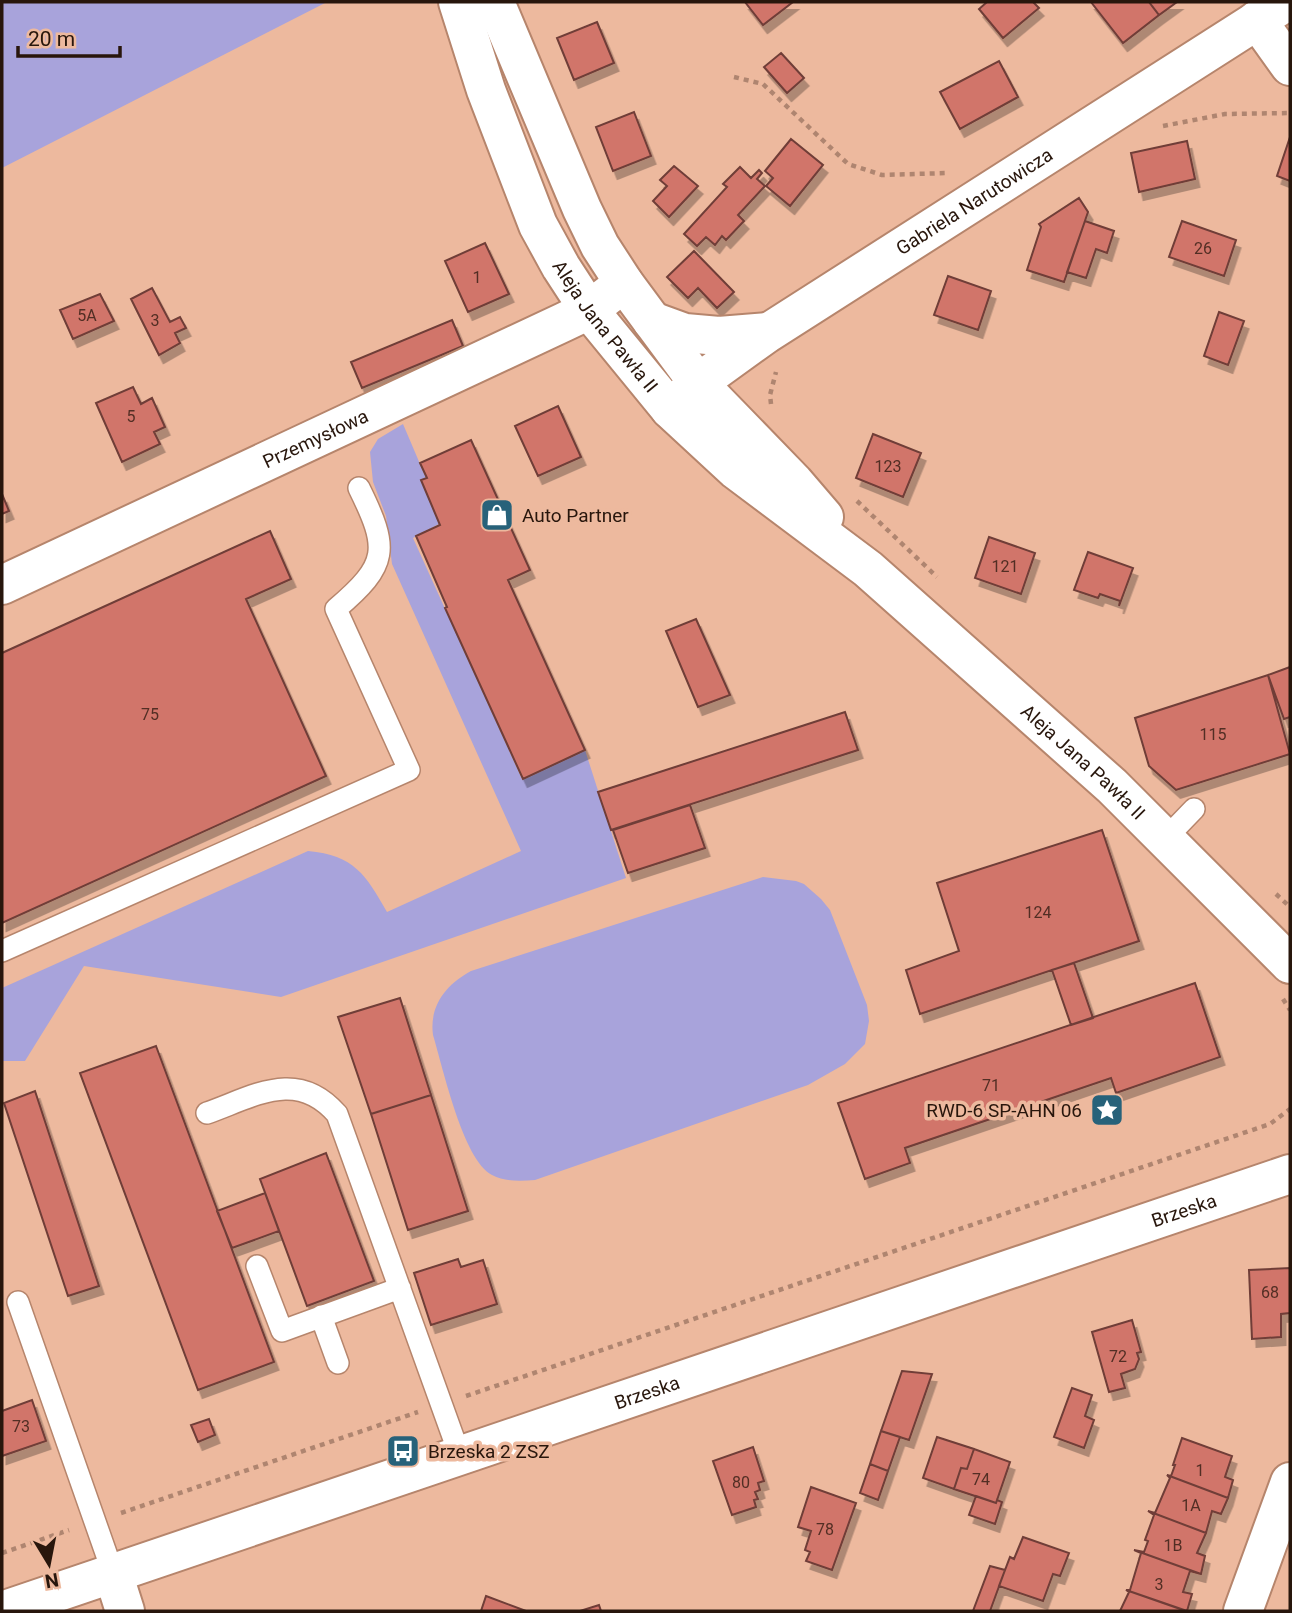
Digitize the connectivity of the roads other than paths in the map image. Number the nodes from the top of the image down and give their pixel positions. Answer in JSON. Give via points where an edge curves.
{"nodes":[{"id":1,"x":458,"y":2,"type":"edge"},
{"id":2,"x":495,"y":2,"type":"edge"},
{"id":3,"x":1272,"y":11,"type":"edge"},
{"id":4,"x":1290,"y":65,"type":"edge"},
{"id":5,"x":624,"y":284,"type":"junction"},
{"id":6,"x":589,"y":310,"type":"junction"},
{"id":7,"x":652,"y":321,"type":"junction"},
{"id":8,"x":774,"y":350,"type":"junction"},
{"id":9,"x":698,"y":383,"type":"junction"},
{"id":10,"x":670,"y":409,"type":"junction"},
{"id":11,"x":359,"y":488,"type":"dead end"},
{"id":12,"x":868,"y":569,"type":"junction"},
{"id":13,"x":2,"y":585,"type":"edge"},
{"id":14,"x":1194,"y":809,"type":"dead end"},
{"id":15,"x":1165,"y":839,"type":"junction"},
{"id":16,"x":2,"y":951,"type":"edge"},
{"id":17,"x":1287,"y":954,"type":"edge"},
{"id":18,"x":207,"y":1113,"type":"dead end"},
{"id":19,"x":1290,"y":1174,"type":"edge"},
{"id":20,"x":257,"y":1266,"type":"dead end"},
{"id":21,"x":400,"y":1288,"type":"junction"},
{"id":22,"x":18,"y":1302,"type":"dead end"},
{"id":23,"x":321,"y":1317,"type":"junction"},
{"id":24,"x":338,"y":1363,"type":"dead end"},
{"id":25,"x":460,"y":1456,"type":"junction"},
{"id":26,"x":1290,"y":1482,"type":"edge"},
{"id":27,"x":113,"y":1573,"type":"junction"},
{"id":28,"x":2,"y":1611,"type":"edge"},
{"id":29,"x":125,"y":1611,"type":"edge"},
{"id":30,"x":1243,"y":1611,"type":"edge"}],
"edges":[{"from":1,"to":6,"type":"street","name":"Aleja Jana Pawła II","via":[[538,225]]},
{"from":2,"to":5,"type":"street","name":"Aleja Jana Pawła II","via":[[582,209]]},
{"from":3,"to":4,"type":"street"},
{"from":3,"to":8,"type":"street","name":"Gabriela Narutowicza"},
{"from":5,"to":6,"type":"street","name":"Przemysłowa"},
{"from":5,"to":7,"type":"street","name":"Aleja Jana Pawła II"},
{"from":6,"to":10,"type":"street","name":"Aleja Jana Pawła II"},
{"from":6,"to":13,"type":"street","name":"Przemysłowa"},
{"from":7,"to":8,"type":"street","via":[[685,334],[719,336]]},
{"from":7,"to":9,"type":"street","name":"Aleja Jana Pawła II"},
{"from":8,"to":9,"type":"street","name":"Gabriela Narutowicza"},
{"from":9,"to":10,"type":"street","name":"Gabriela Narutowicza"},
{"from":9,"to":12,"type":"street","name":"Aleja Jana Pawła II","via":[[794,482]]},
{"from":10,"to":12,"type":"street","name":"Aleja Jana Pawła II","via":[[736,470]]},
{"from":11,"to":16,"type":"lane","via":[[377,525],[380,557],[359,589],[336,609],[409,770]]},
{"from":12,"to":15,"type":"street","name":"Aleja Jana Pawła II","via":[[1112,786]]},
{"from":14,"to":15,"type":"lane"},
{"from":15,"to":17,"type":"street","name":"Aleja Jana Pawła II"},
{"from":18,"to":21,"type":"lane","via":[[286,1088],[306,1090],[325,1101],[337,1114],[347,1138]]},
{"from":19,"to":25,"type":"street","name":"Brzeska"},
{"from":20,"to":23,"type":"lane","via":[[282,1331]]},
{"from":21,"to":23,"type":"lane"},
{"from":21,"to":25,"type":"lane"},
{"from":22,"to":27,"type":"lane"},
{"from":23,"to":24,"type":"lane"},
{"from":25,"to":27,"type":"street","name":"Brzeska"},
{"from":26,"to":30,"type":"street"},
{"from":27,"to":28,"type":"street","name":"Brzeska"},
{"from":27,"to":29,"type":"street"}]}
